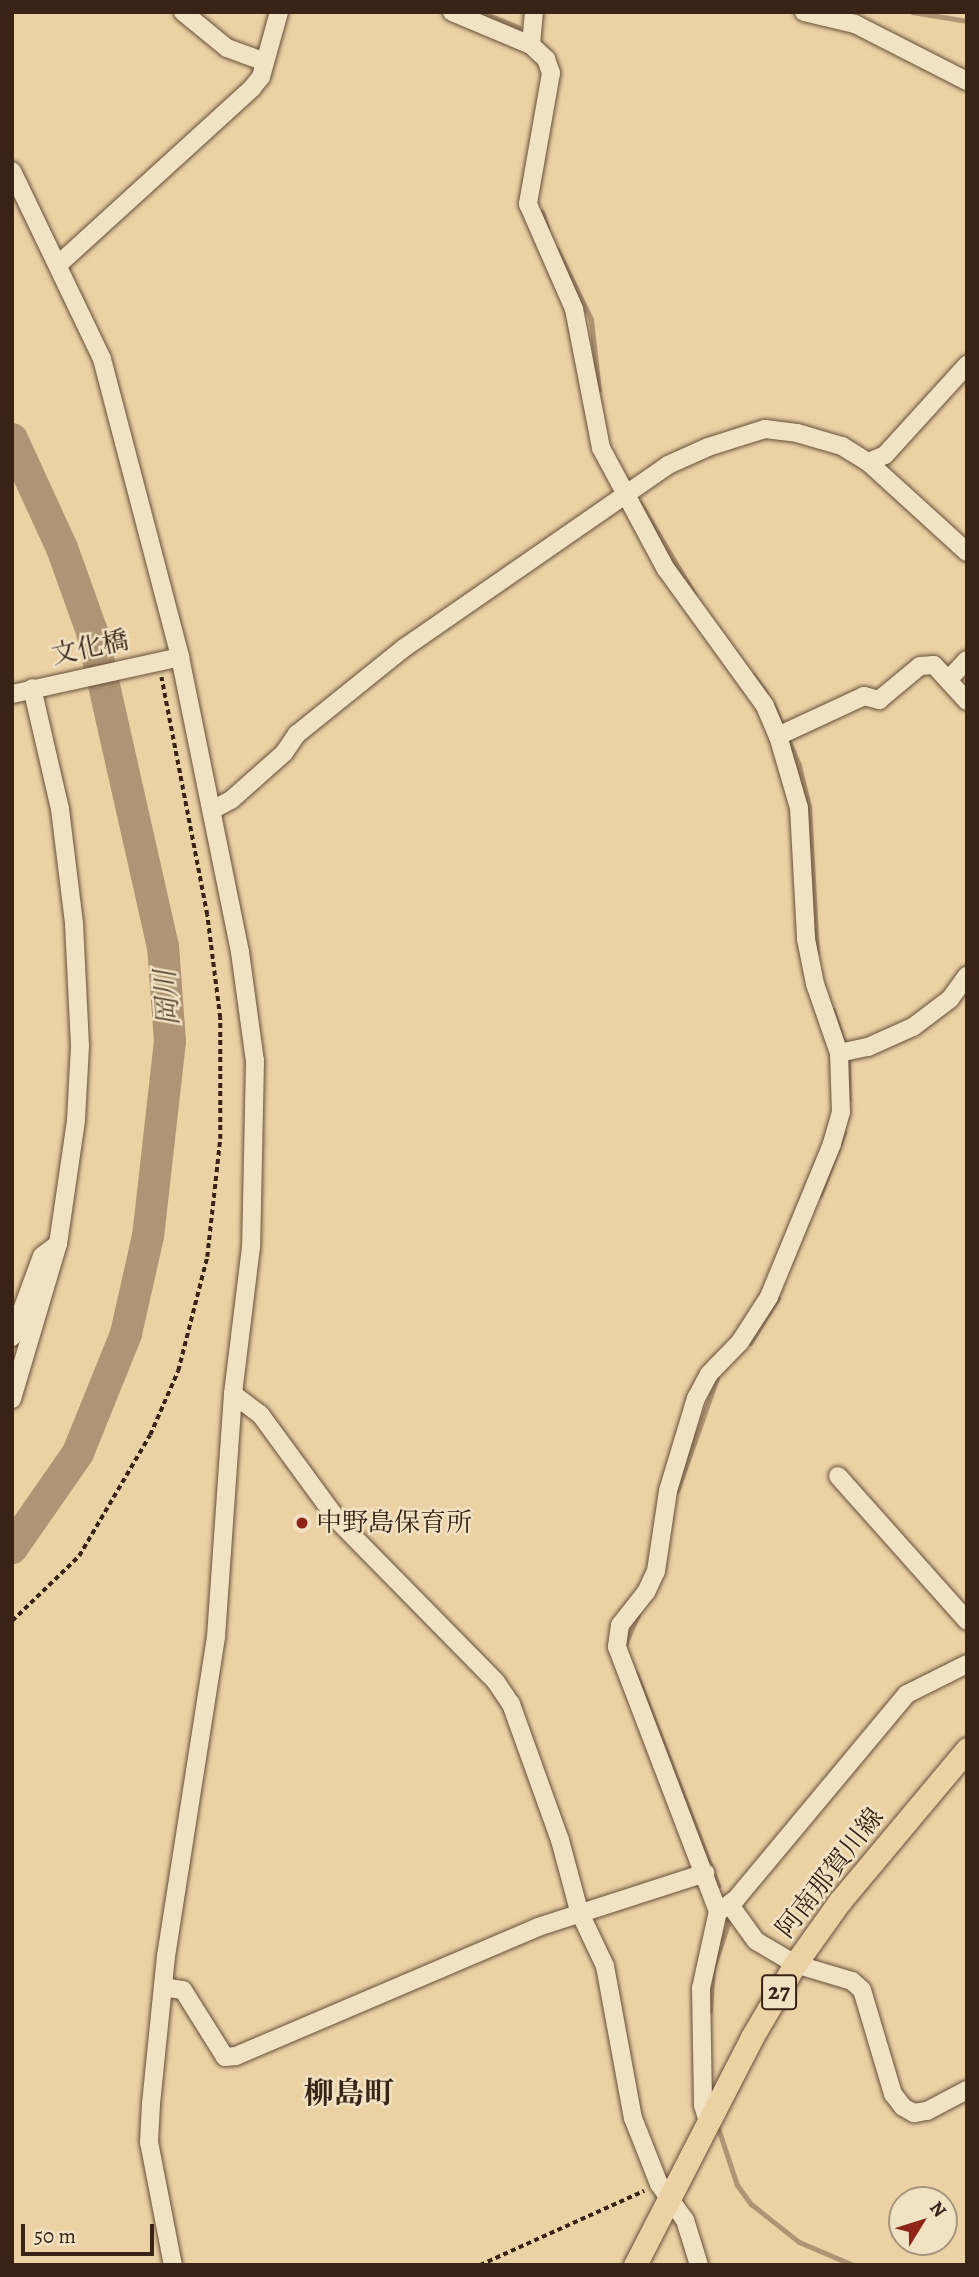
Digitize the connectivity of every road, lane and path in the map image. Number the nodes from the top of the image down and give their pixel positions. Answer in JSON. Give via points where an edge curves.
{"nodes":[{"id":1,"x":183,"y":12,"type":"edge"},
{"id":2,"x":279,"y":12,"type":"edge"},
{"id":3,"x":452,"y":12,"type":"edge"},
{"id":4,"x":534,"y":12,"type":"edge"},
{"id":5,"x":804,"y":12,"type":"edge"},
{"id":6,"x":531,"y":45,"type":"junction"},
{"id":7,"x":265,"y":62,"type":"junction"},
{"id":8,"x":967,"y":81,"type":"edge"},
{"id":9,"x":12,"y":171,"type":"edge"},
{"id":10,"x":60,"y":263,"type":"junction"},
{"id":11,"x":967,"y":365,"type":"edge"},
{"id":12,"x":868,"y":462,"type":"junction"},
{"id":13,"x":626,"y":496,"type":"junction"},
{"id":14,"x":967,"y":552,"type":"edge"},
{"id":15,"x":180,"y":657,"type":"junction"},
{"id":16,"x":967,"y":660,"type":"edge"},
{"id":17,"x":154,"y":662,"type":"junction"},
{"id":18,"x":949,"y":679,"type":"junction"},
{"id":19,"x":37,"y":687,"type":"junction"},
{"id":20,"x":12,"y":694,"type":"edge"},
{"id":21,"x":967,"y":701,"type":"edge"},
{"id":22,"x":778,"y":736,"type":"junction"},
{"id":23,"x":212,"y":810,"type":"junction"},
{"id":24,"x":967,"y":976,"type":"edge"},
{"id":25,"x":839,"y":1053,"type":"junction"},
{"id":26,"x":58,"y":1244,"type":"junction"},
{"id":27,"x":12,"y":1337,"type":"edge"},
{"id":28,"x":233,"y":1394,"type":"junction"},
{"id":29,"x":12,"y":1399,"type":"edge"},
{"id":30,"x":838,"y":1476,"type":"dead end"},
{"id":31,"x":12,"y":1621,"type":"edge"},
{"id":32,"x":967,"y":1621,"type":"edge"},
{"id":33,"x":967,"y":1664,"type":"edge"},
{"id":34,"x":967,"y":1749,"type":"edge"},
{"id":35,"x":705,"y":1873,"type":"junction"},
{"id":36,"x":724,"y":1908,"type":"junction"},
{"id":37,"x":579,"y":1911,"type":"junction"},
{"id":38,"x":795,"y":1964,"type":"junction"},
{"id":39,"x":163,"y":1987,"type":"junction"},
{"id":40,"x":967,"y":2090,"type":"edge"},
{"id":41,"x":708,"y":2121,"type":"junction"},
{"id":42,"x":664,"y":2191,"type":"junction"},
{"id":43,"x":173,"y":2265,"type":"edge"},
{"id":44,"x":480,"y":2265,"type":"edge"},
{"id":45,"x":635,"y":2265,"type":"edge"},
{"id":46,"x":699,"y":2265,"type":"edge"}],
"edges":[{"from":1,"to":7,"type":"street","via":[[227,48]]},
{"from":2,"to":7,"type":"street"},
{"from":3,"to":6,"type":"street"},
{"from":4,"to":6,"type":"street"},
{"from":5,"to":8,"type":"street","via":[[855,24]]},
{"from":6,"to":13,"type":"street","via":[[546,59],[551,73],[528,204],[574,309],[601,448]]},
{"from":7,"to":10,"type":"street","via":[[252,88]]},
{"from":9,"to":10,"type":"street"},
{"from":10,"to":15,"type":"street","via":[[102,359]]},
{"from":11,"to":12,"type":"street","via":[[886,455]]},
{"from":12,"to":13,"type":"street","via":[[842,446],[765,429],[668,465]]},
{"from":12,"to":14,"type":"street"},
{"from":13,"to":22,"type":"street","via":[[666,569],[765,706]]},
{"from":13,"to":23,"type":"street","via":[[404,648],[297,734],[284,753],[231,800]]},
{"from":15,"to":17,"type":"street","name":"文化橋"},
{"from":15,"to":23,"type":"street"},
{"from":16,"to":18,"type":"street"},
{"from":17,"to":19,"type":"street","name":"文化橋"},
{"from":17,"to":31,"type":"path","via":[[207,915],[220,1018],[220,1139],[207,1257],[178,1371],[150,1435],[79,1556]]},
{"from":18,"to":21,"type":"street"},
{"from":18,"to":22,"type":"street","via":[[934,665],[920,666],[880,700],[864,696]]},
{"from":19,"to":20,"type":"street","name":"文化橋"},
{"from":19,"to":26,"type":"street","via":[[60,809],[74,923],[80,1046],[76,1120]]},
{"from":22,"to":25,"type":"street","via":[[799,807],[806,939],[815,984]]},
{"from":23,"to":28,"type":"street","via":[[255,1061],[251,1247]]},
{"from":24,"to":25,"type":"street","via":[[950,999],[913,1027],[868,1047]]},
{"from":25,"to":35,"type":"street","via":[[841,1112],[832,1144],[769,1297],[740,1342],[709,1374],[696,1398],[668,1491],[656,1571],[620,1625],[617,1647]]},
{"from":26,"to":27,"type":"street","via":[[41,1256]]},
{"from":26,"to":29,"type":"street"},
{"from":28,"to":37,"type":"street","via":[[260,1414],[339,1522],[496,1682],[511,1704],[556,1827]]},
{"from":28,"to":39,"type":"street","via":[[216,1637]]},
{"from":30,"to":32,"type":"street"},
{"from":33,"to":36,"type":"street","via":[[907,1694]]},
{"from":34,"to":38,"type":"main road","name":"阿南那賀川線","number":"27","via":[[839,1901]]},
{"from":35,"to":36,"type":"street"},
{"from":35,"to":37,"type":"street"},
{"from":36,"to":38,"type":"street","via":[[756,1941]]},
{"from":36,"to":41,"type":"street","via":[[701,1988],[701,2081]]},
{"from":37,"to":39,"type":"street","via":[[236,2056],[225,2057],[183,1990]]},
{"from":37,"to":42,"type":"street","via":[[605,1966],[633,2119]]},
{"from":38,"to":40,"type":"street","via":[[852,1981],[862,1990],[893,2094],[903,2108],[914,2113],[927,2111]]},
{"from":38,"to":41,"type":"main road","name":"阿南那賀川線","number":"27"},
{"from":39,"to":43,"type":"street","via":[[149,2142]]},
{"from":41,"to":42,"type":"main road","name":"阿南那賀川線","number":"27"},
{"from":42,"to":44,"type":"path"},
{"from":42,"to":45,"type":"main road","name":"阿南那賀川線","number":"27"},
{"from":42,"to":46,"type":"street","via":[[685,2220]]}]}
